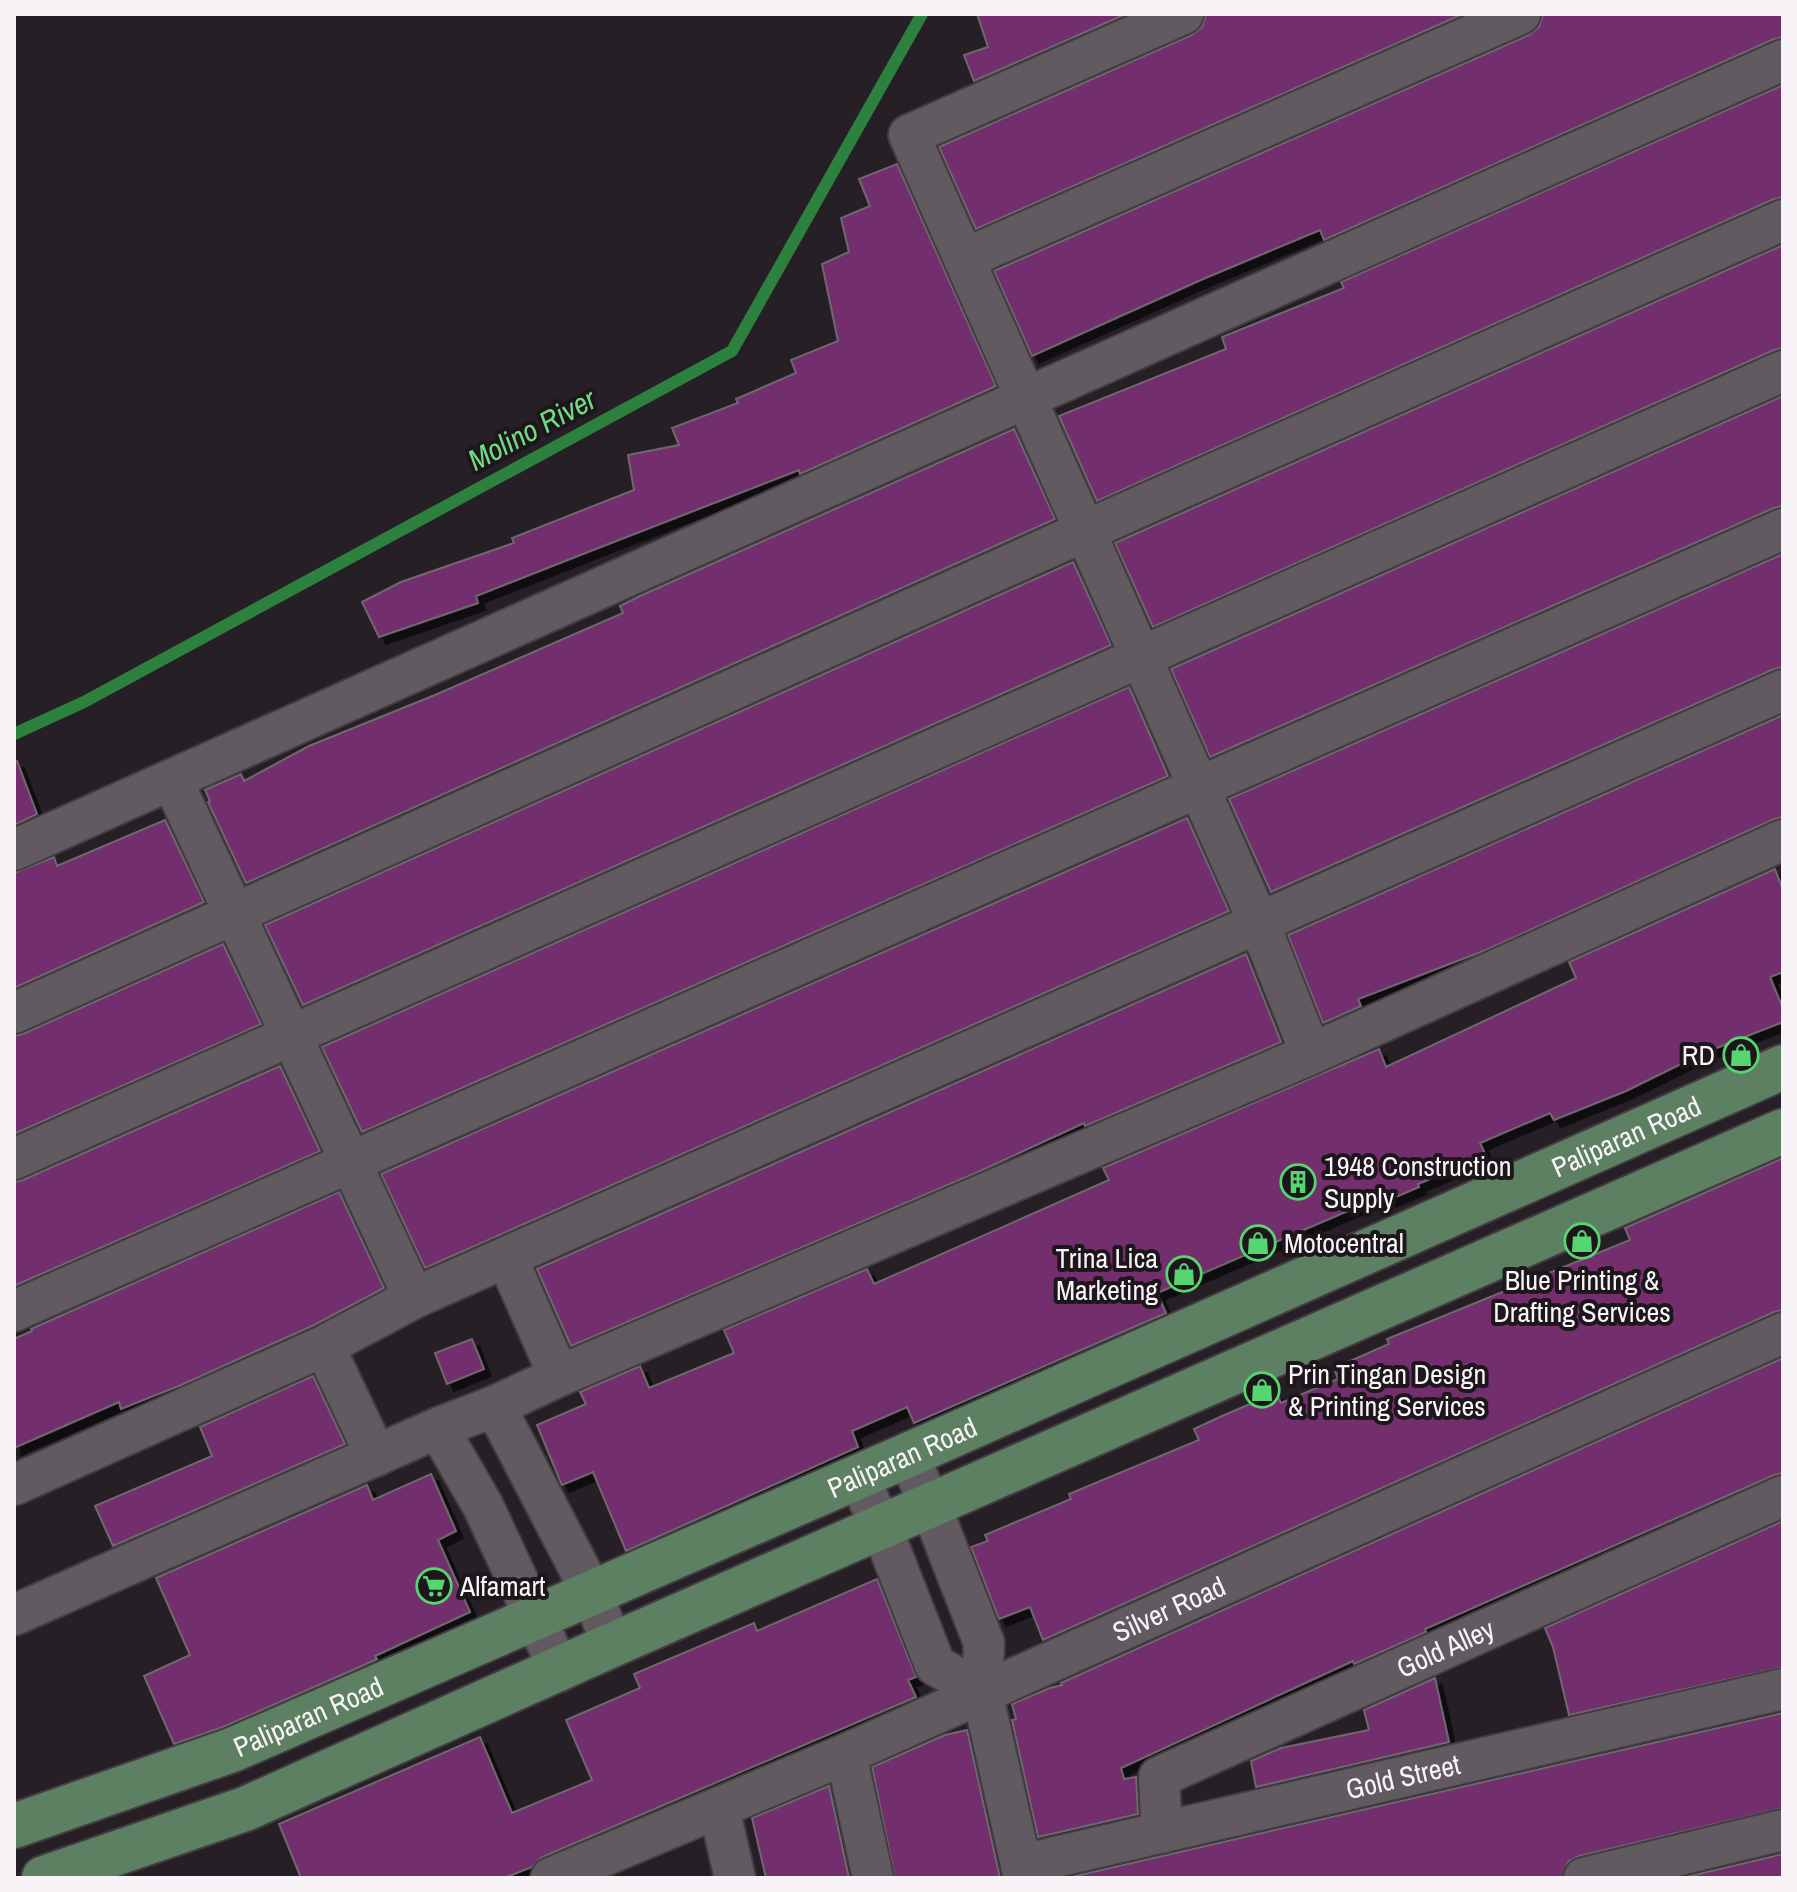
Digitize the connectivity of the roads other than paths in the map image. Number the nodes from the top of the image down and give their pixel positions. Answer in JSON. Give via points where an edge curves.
{"nodes":[{"id":1,"x":1183,"y":14,"type":"edge"},
{"id":2,"x":1520,"y":14,"type":"edge"},
{"id":3,"x":1783,"y":60,"type":"edge"},
{"id":4,"x":1783,"y":220,"type":"edge"},
{"id":5,"x":964,"y":259,"type":"junction"},
{"id":6,"x":1783,"y":371,"type":"edge"},
{"id":7,"x":1026,"y":398,"type":"junction"},
{"id":8,"x":1783,"y":529,"type":"edge"},
{"id":9,"x":1085,"y":531,"type":"junction"},
{"id":10,"x":1141,"y":657,"type":"junction"},
{"id":11,"x":1783,"y":690,"type":"edge"},
{"id":12,"x":172,"y":780,"type":"junction"},
{"id":13,"x":1199,"y":787,"type":"junction"},
{"id":14,"x":1783,"y":840,"type":"edge"},
{"id":15,"x":14,"y":850,"type":"edge"},
{"id":16,"x":235,"y":913,"type":"junction"},
{"id":17,"x":1259,"y":923,"type":"junction"},
{"id":18,"x":14,"y":1013,"type":"edge"},
{"id":19,"x":291,"y":1035,"type":"junction"},
{"id":20,"x":1311,"y":1054,"type":"junction"},
{"id":21,"x":1783,"y":1067,"type":"edge"},
{"id":22,"x":1783,"y":1131,"type":"edge"},
{"id":23,"x":14,"y":1159,"type":"edge"},
{"id":24,"x":350,"y":1162,"type":"junction"},
{"id":25,"x":507,"y":1258,"type":"junction"},
{"id":26,"x":414,"y":1298,"type":"junction"},
{"id":27,"x":14,"y":1311,"type":"edge"},
{"id":28,"x":1783,"y":1333,"type":"edge"},
{"id":29,"x":324,"y":1346,"type":"junction"},
{"id":30,"x":559,"y":1376,"type":"junction"},
{"id":31,"x":495,"y":1406,"type":"junction"},
{"id":32,"x":438,"y":1428,"type":"junction"},
{"id":33,"x":908,"y":1455,"type":"junction"},
{"id":34,"x":376,"y":1456,"type":"junction"},
{"id":35,"x":858,"y":1476,"type":"junction"},
{"id":36,"x":14,"y":1485,"type":"edge"},
{"id":37,"x":1783,"y":1496,"type":"edge"},
{"id":38,"x":931,"y":1507,"type":"junction"},
{"id":39,"x":882,"y":1529,"type":"junction"},
{"id":40,"x":592,"y":1593,"type":"junction"},
{"id":41,"x":14,"y":1615,"type":"edge"},
{"id":42,"x":537,"y":1618,"type":"junction"},
{"id":43,"x":612,"y":1645,"type":"junction"},
{"id":44,"x":560,"y":1671,"type":"junction"},
{"id":45,"x":1783,"y":1689,"type":"edge"},
{"id":46,"x":982,"y":1692,"type":"junction"},
{"id":47,"x":846,"y":1754,"type":"junction"},
{"id":48,"x":719,"y":1808,"type":"junction"},
{"id":49,"x":14,"y":1826,"type":"edge"},
{"id":50,"x":1783,"y":1830,"type":"edge"},
{"id":51,"x":1162,"y":1833,"type":"junction"},
{"id":52,"x":1023,"y":1872,"type":"edge"},
{"id":53,"x":576,"y":1873,"type":"edge"},
{"id":54,"x":44,"y":1878,"type":"edge"},
{"id":55,"x":735,"y":1878,"type":"edge"},
{"id":56,"x":873,"y":1878,"type":"edge"},
{"id":57,"x":1584,"y":1878,"type":"edge"}],
"edges":[{"from":1,"to":5,"type":"street","via":[[909,135]]},
{"from":2,"to":5,"type":"street"},
{"from":3,"to":7,"type":"street"},
{"from":4,"to":9,"type":"street"},
{"from":5,"to":7,"type":"street"},
{"from":6,"to":10,"type":"street"},
{"from":7,"to":9,"type":"street"},
{"from":7,"to":12,"type":"street"},
{"from":8,"to":13,"type":"street"},
{"from":9,"to":10,"type":"street"},
{"from":9,"to":16,"type":"street"},
{"from":10,"to":13,"type":"street"},
{"from":10,"to":19,"type":"street"},
{"from":11,"to":17,"type":"street"},
{"from":12,"to":15,"type":"street"},
{"from":12,"to":16,"type":"street"},
{"from":13,"to":17,"type":"street"},
{"from":13,"to":24,"type":"street"},
{"from":14,"to":20,"type":"street"},
{"from":16,"to":18,"type":"street"},
{"from":16,"to":19,"type":"street"},
{"from":17,"to":20,"type":"street"},
{"from":17,"to":25,"type":"street"},
{"from":19,"to":23,"type":"street"},
{"from":19,"to":24,"type":"street"},
{"from":20,"to":30,"type":"street"},
{"from":21,"to":33,"type":"main road","name":"Paliparan Road"},
{"from":22,"to":38,"type":"main road","name":"Paliparan Road"},
{"from":24,"to":26,"type":"street"},
{"from":24,"to":27,"type":"street"},
{"from":25,"to":26,"type":"street"},
{"from":25,"to":30,"type":"street"},
{"from":26,"to":29,"type":"street"},
{"from":28,"to":46,"type":"street","name":"Silver Road"},
{"from":29,"to":34,"type":"street"},
{"from":29,"to":36,"type":"street"},
{"from":30,"to":31,"type":"street"},
{"from":31,"to":32,"type":"street"},
{"from":31,"to":40,"type":"street"},
{"from":32,"to":34,"type":"street"},
{"from":32,"to":42,"type":"street"},
{"from":33,"to":35,"type":"main road","name":"Paliparan Road"},
{"from":33,"to":38,"type":"street"},
{"from":34,"to":41,"type":"street"},
{"from":35,"to":39,"type":"street"},
{"from":35,"to":40,"type":"main road","name":"Paliparan Road"},
{"from":37,"to":51,"type":"street","name":"Gold Alley","via":[[1159,1777]]},
{"from":38,"to":39,"type":"main road","name":"Paliparan Road"},
{"from":38,"to":46,"type":"street","via":[[984,1643]]},
{"from":39,"to":43,"type":"main road","name":"Paliparan Road"},
{"from":39,"to":46,"type":"street","via":[[935,1665]]},
{"from":40,"to":42,"type":"main road","name":"Paliparan Road"},
{"from":40,"to":43,"type":"street"},
{"from":42,"to":44,"type":"street"},
{"from":42,"to":49,"type":"main road","name":"Paliparan Road","via":[[232,1750]]},
{"from":43,"to":44,"type":"main road","name":"Paliparan Road"},
{"from":44,"to":54,"type":"main road","name":"Paliparan Road","via":[[245,1809]]},
{"from":45,"to":51,"type":"street","name":"Gold Street"},
{"from":46,"to":47,"type":"street","name":"Silver Road"},
{"from":46,"to":52,"type":"street"},
{"from":47,"to":48,"type":"street","name":"Silver Road"},
{"from":47,"to":56,"type":"street"},
{"from":48,"to":53,"type":"street","name":"Silver Road"},
{"from":48,"to":55,"type":"street"},
{"from":50,"to":57,"type":"street"},
{"from":51,"to":52,"type":"street","name":"Gold Street"}]}
